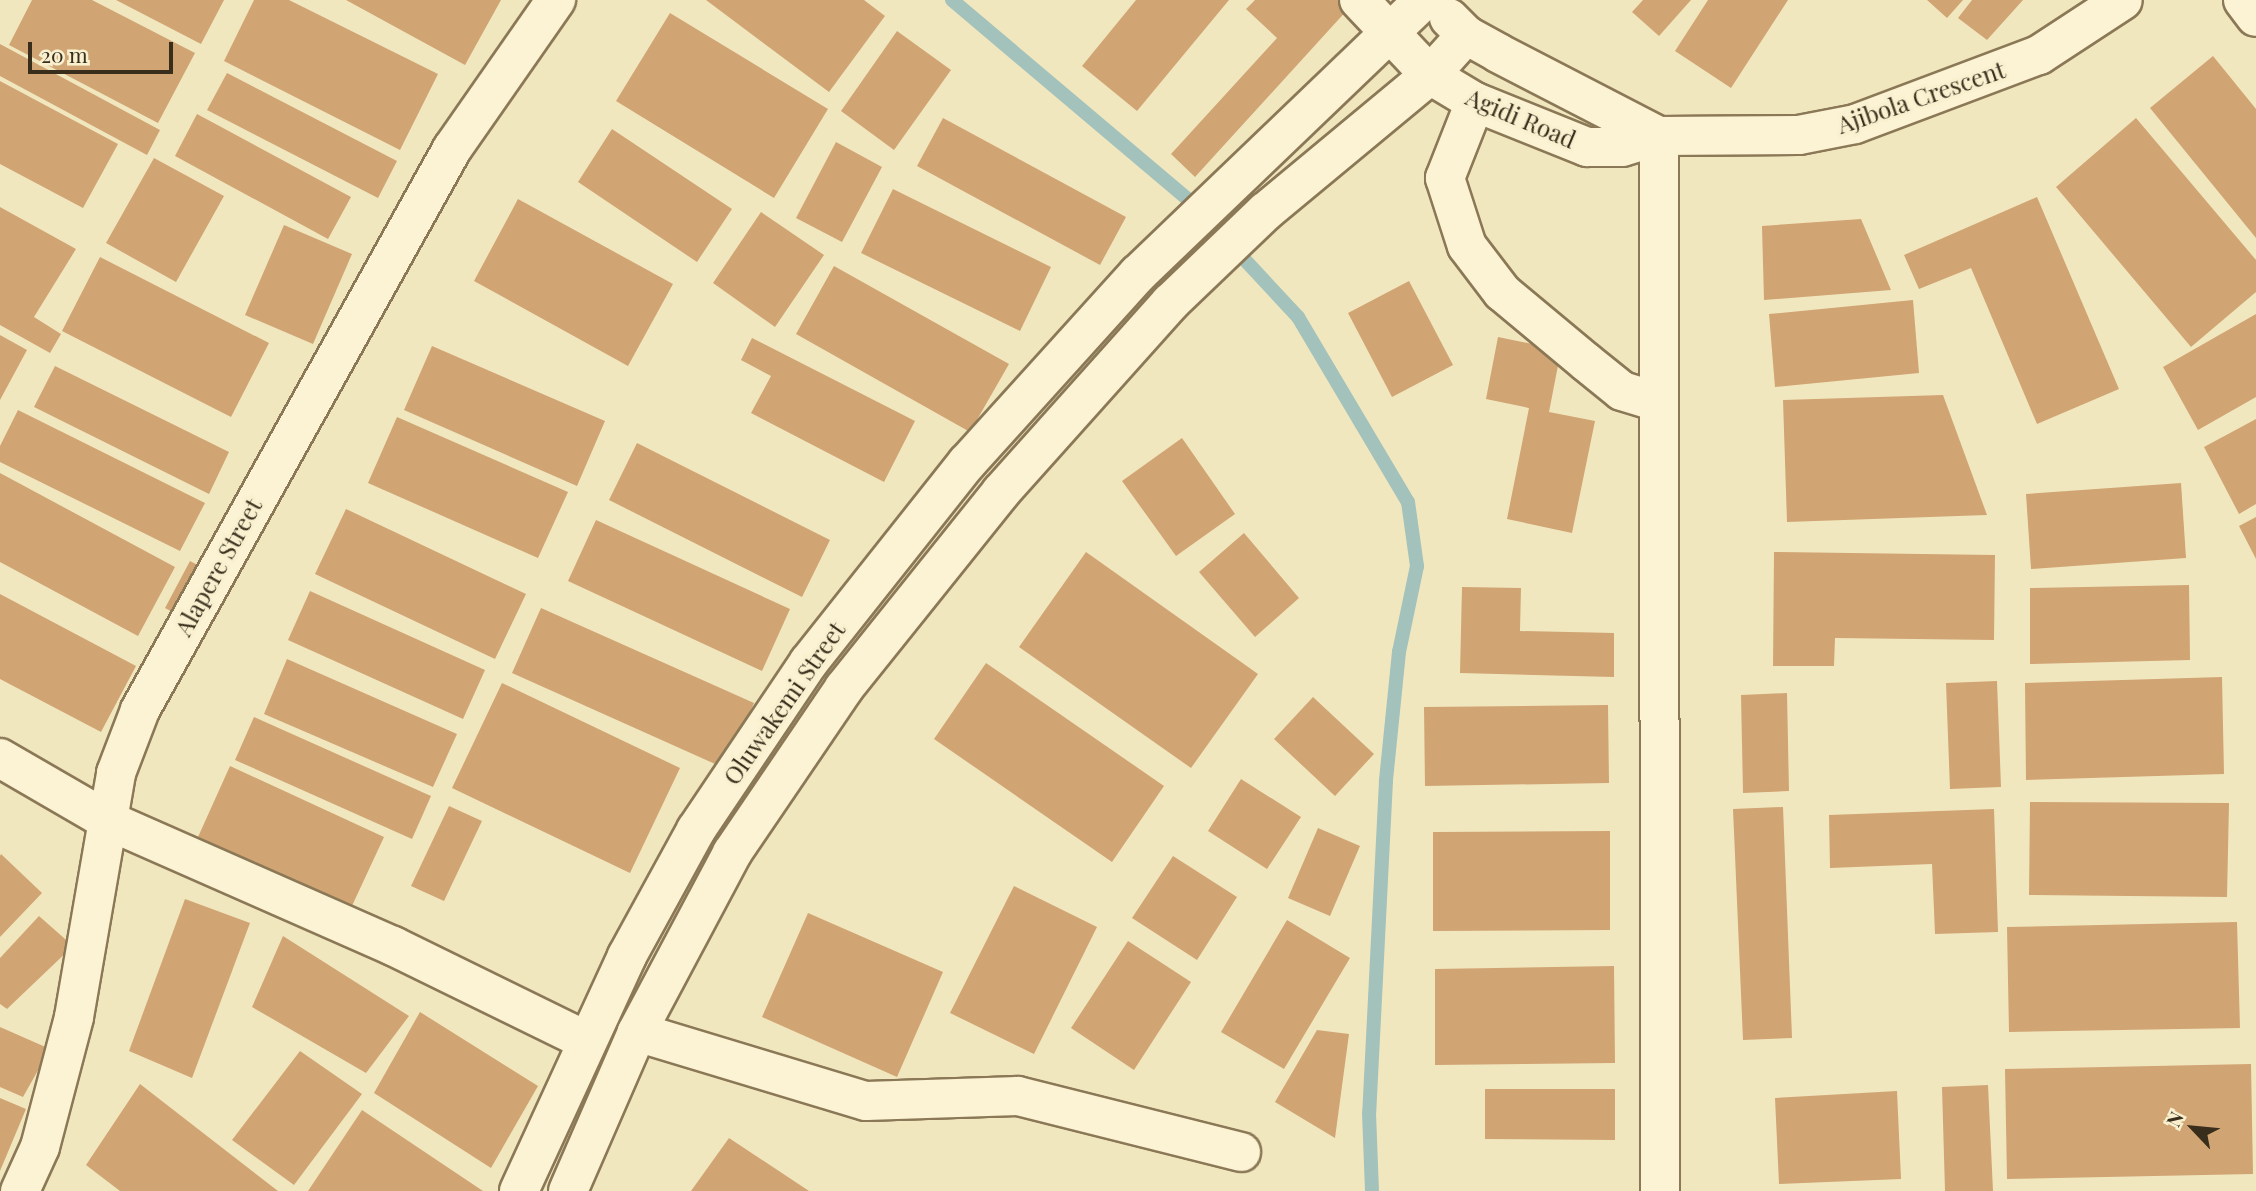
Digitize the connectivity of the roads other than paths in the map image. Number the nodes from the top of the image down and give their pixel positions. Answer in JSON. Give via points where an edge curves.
{"nodes":[{"id":1,"x":556,"y":0,"type":"edge"},
{"id":2,"x":1359,"y":0,"type":"edge"},
{"id":3,"x":1424,"y":0,"type":"edge"},
{"id":4,"x":1430,"y":0,"type":"edge"},
{"id":5,"x":2123,"y":0,"type":"edge"},
{"id":6,"x":2244,"y":0,"type":"edge"},
{"id":7,"x":2256,"y":17,"type":"edge"},
{"id":8,"x":1392,"y":34,"type":"junction"},
{"id":9,"x":1466,"y":35,"type":"junction"},
{"id":10,"x":1430,"y":75,"type":"junction"},
{"id":11,"x":1475,"y":102,"type":"junction"},
{"id":12,"x":1659,"y":136,"type":"junction"},
{"id":13,"x":1657,"y":402,"type":"junction"},
{"id":14,"x":0,"y":758,"type":"edge"},
{"id":15,"x":107,"y":820,"type":"junction"},
{"id":16,"x":637,"y":1032,"type":"junction"},
{"id":17,"x":585,"y":1040,"type":"junction"},
{"id":18,"x":1241,"y":1152,"type":"dead end"},
{"id":19,"x":20,"y":1191,"type":"edge"},
{"id":20,"x":519,"y":1191,"type":"edge"},
{"id":21,"x":568,"y":1191,"type":"edge"},
{"id":22,"x":1660,"y":1191,"type":"edge"}],
"edges":[{"from":1,"to":15,"type":"street","name":"Alapere Street","via":[[452,149],[146,698],[116,773]]},
{"from":2,"to":8,"type":"street","name":"Agidi Road"},
{"from":3,"to":8,"type":"street","name":"Oluwakemi Street"},
{"from":4,"to":9,"type":"street","name":"Agidi Road"},
{"from":5,"to":12,"type":"street","name":"Ajibola Crescent","via":[[2039,55],[1855,124],[1799,135]]},
{"from":6,"to":7,"type":"street"},
{"from":8,"to":10,"type":"street","name":"Agidi Road"},
{"from":8,"to":17,"type":"street","name":"Oluwakemi Street","via":[[1138,274],[967,464],[809,662],[696,830]]},
{"from":9,"to":10,"type":"street","name":"Oluwakemi Street"},
{"from":9,"to":12,"type":"street","name":"Agidi Road"},
{"from":10,"to":11,"type":"street","name":"Agidi Road"},
{"from":10,"to":16,"type":"street","name":"Oluwakemi Street","via":[[1265,212],[1170,303],[1001,492],[844,688],[732,853]]},
{"from":11,"to":12,"type":"street","name":"Agidi Road","via":[[1587,147],[1622,148]]},
{"from":11,"to":13,"type":"street","via":[[1446,178],[1467,246],[1502,292],[1586,362],[1622,391]]},
{"from":12,"to":13,"type":"street"},
{"from":13,"to":22,"type":"street"},
{"from":14,"to":15,"type":"street"},
{"from":15,"to":17,"type":"street","via":[[393,946]]},
{"from":15,"to":19,"type":"street","name":"Alapere Street","via":[[74,1017],[40,1147]]},
{"from":16,"to":18,"type":"street","via":[[866,1101],[1018,1096]]},
{"from":16,"to":21,"type":"street","name":"Oluwakemi Street"},
{"from":17,"to":20,"type":"street","name":"Oluwakemi Street"}]}
